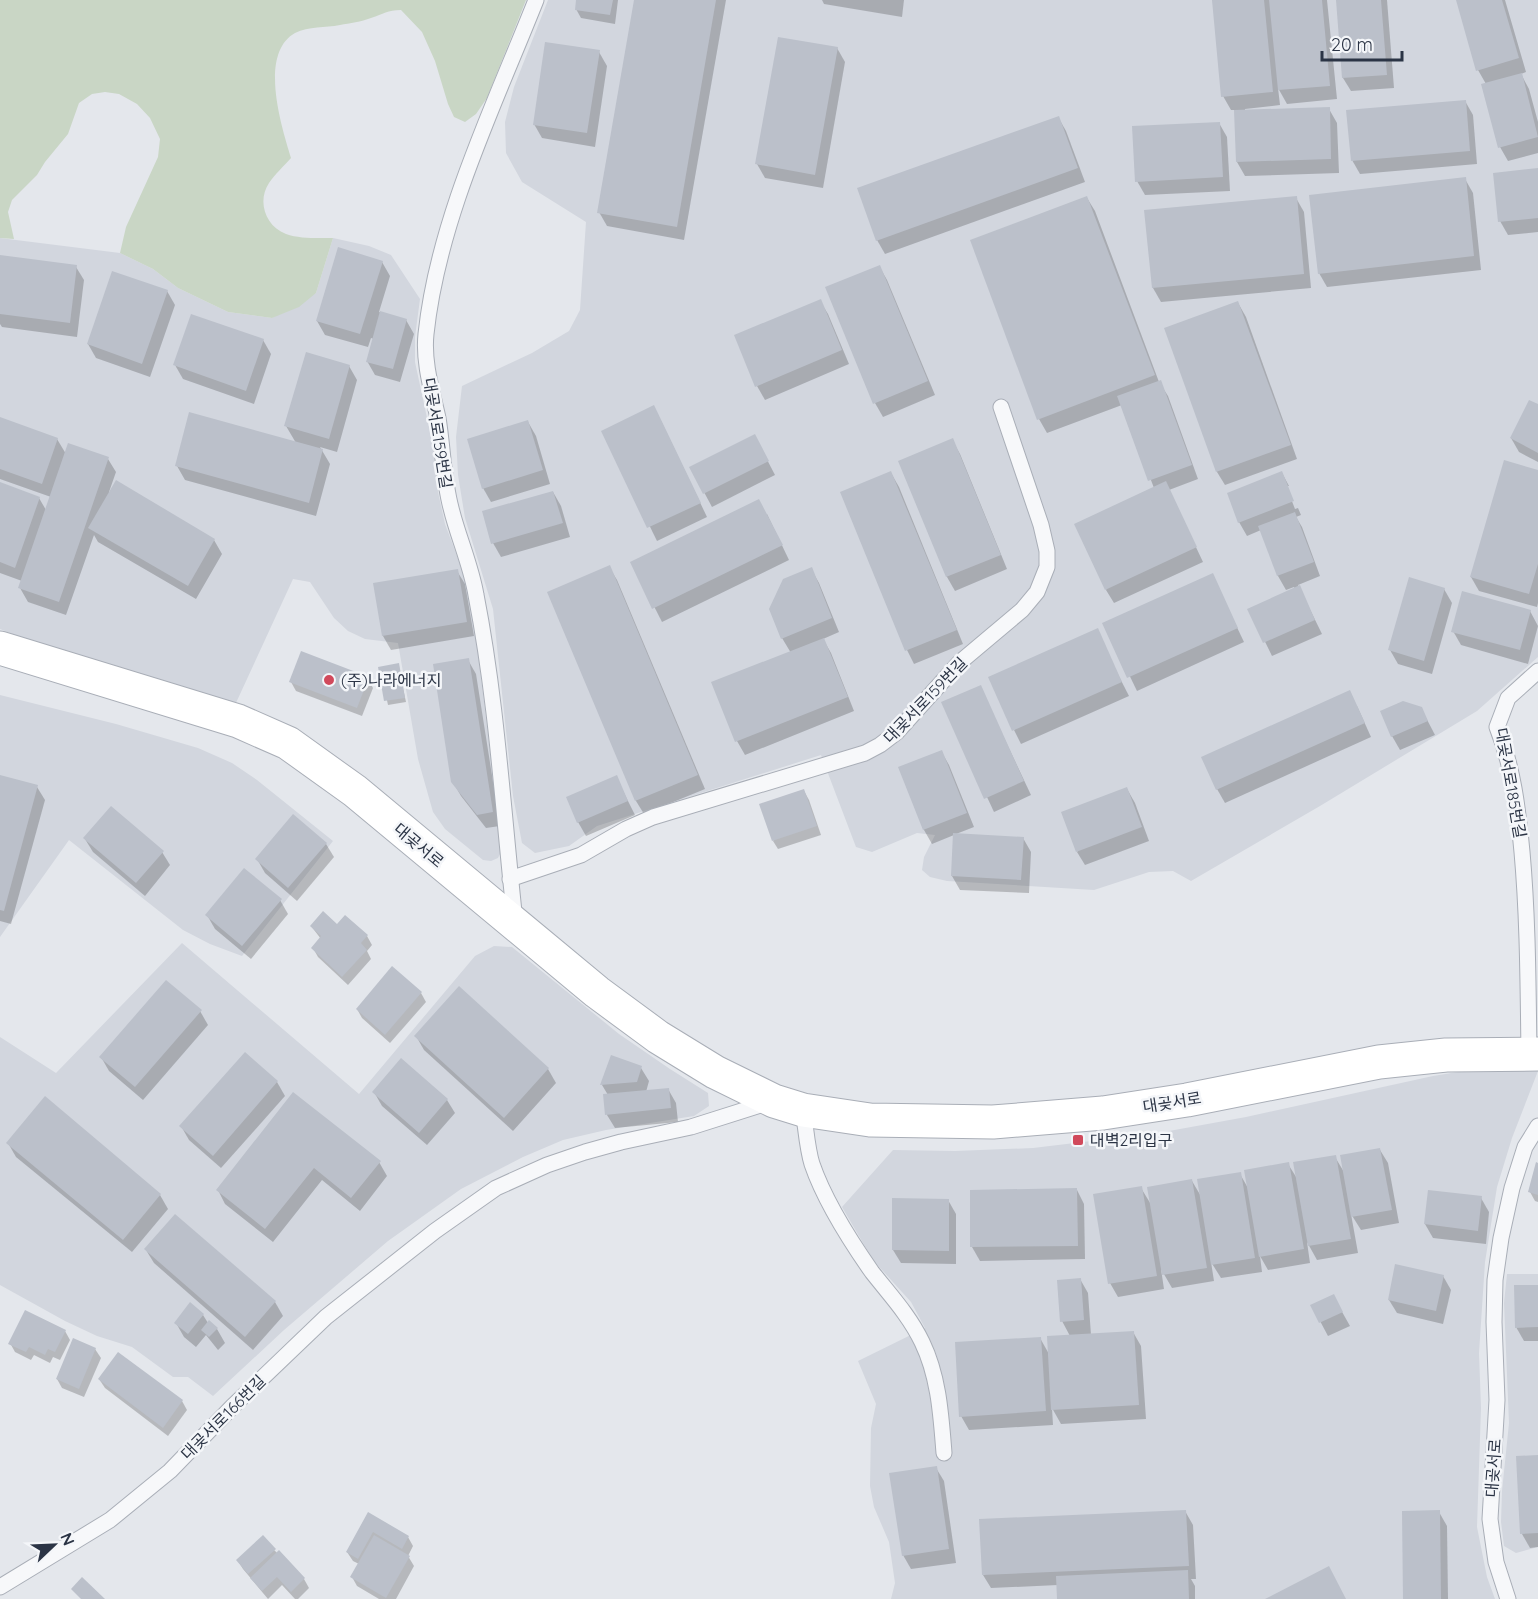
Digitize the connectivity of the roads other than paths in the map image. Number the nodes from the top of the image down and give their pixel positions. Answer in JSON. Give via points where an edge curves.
{"nodes":[{"id":1,"x":536,"y":0,"type":"edge"},
{"id":2,"x":1001,"y":407,"type":"dead end"},
{"id":3,"x":0,"y":648,"type":"edge"},
{"id":4,"x":1538,"y":671,"type":"edge"},
{"id":5,"x":510,"y":879,"type":"junction"},
{"id":6,"x":515,"y":924,"type":"junction"},
{"id":7,"x":1534,"y":1054,"type":"edge"},
{"id":8,"x":788,"y":1106,"type":"junction"},
{"id":9,"x":1538,"y":1126,"type":"edge"},
{"id":10,"x":944,"y":1453,"type":"dead end"},
{"id":11,"x":0,"y":1587,"type":"edge"},
{"id":12,"x":1508,"y":1599,"type":"edge"}],
"edges":[{"from":1,"to":5,"type":"lane","name":"대곶서로159번길","via":[[456,201],[426,335],[426,362],[448,497],[476,591],[487,653]]},
{"from":2,"to":5,"type":"lane","name":"대곶서로159번길","via":[[1041,525],[1047,567],[1037,592],[1022,610],[959,663],[897,732],[865,753],[653,817],[581,855]]},
{"from":3,"to":6,"type":"street","name":"대곶서로","via":[[238,721],[288,743],[355,791]]},
{"from":4,"to":7,"type":"lane","name":"대곶서로185번길","via":[[1508,698],[1497,727],[1508,755],[1518,808]]},
{"from":5,"to":6,"type":"lane","name":"대곶서로159번길"},
{"from":6,"to":8,"type":"street","name":"대곶서로","via":[[658,1037],[716,1072]]},
{"from":7,"to":8,"type":"street","name":"대곶서로","via":[[1446,1055],[1379,1062],[1187,1100],[1103,1113],[993,1122],[870,1120]]},
{"from":8,"to":10,"type":"lane","via":[[833,1208],[872,1272],[904,1311],[923,1343],[936,1380]]},
{"from":8,"to":11,"type":"lane","name":"대곶서로166번길","via":[[585,1152],[496,1188],[326,1317],[170,1472],[110,1520]]},
{"from":9,"to":12,"type":"lane","name":"대곶서로","via":[[1525,1147],[1512,1188],[1495,1280],[1497,1400],[1490,1519],[1496,1562]]}]}
